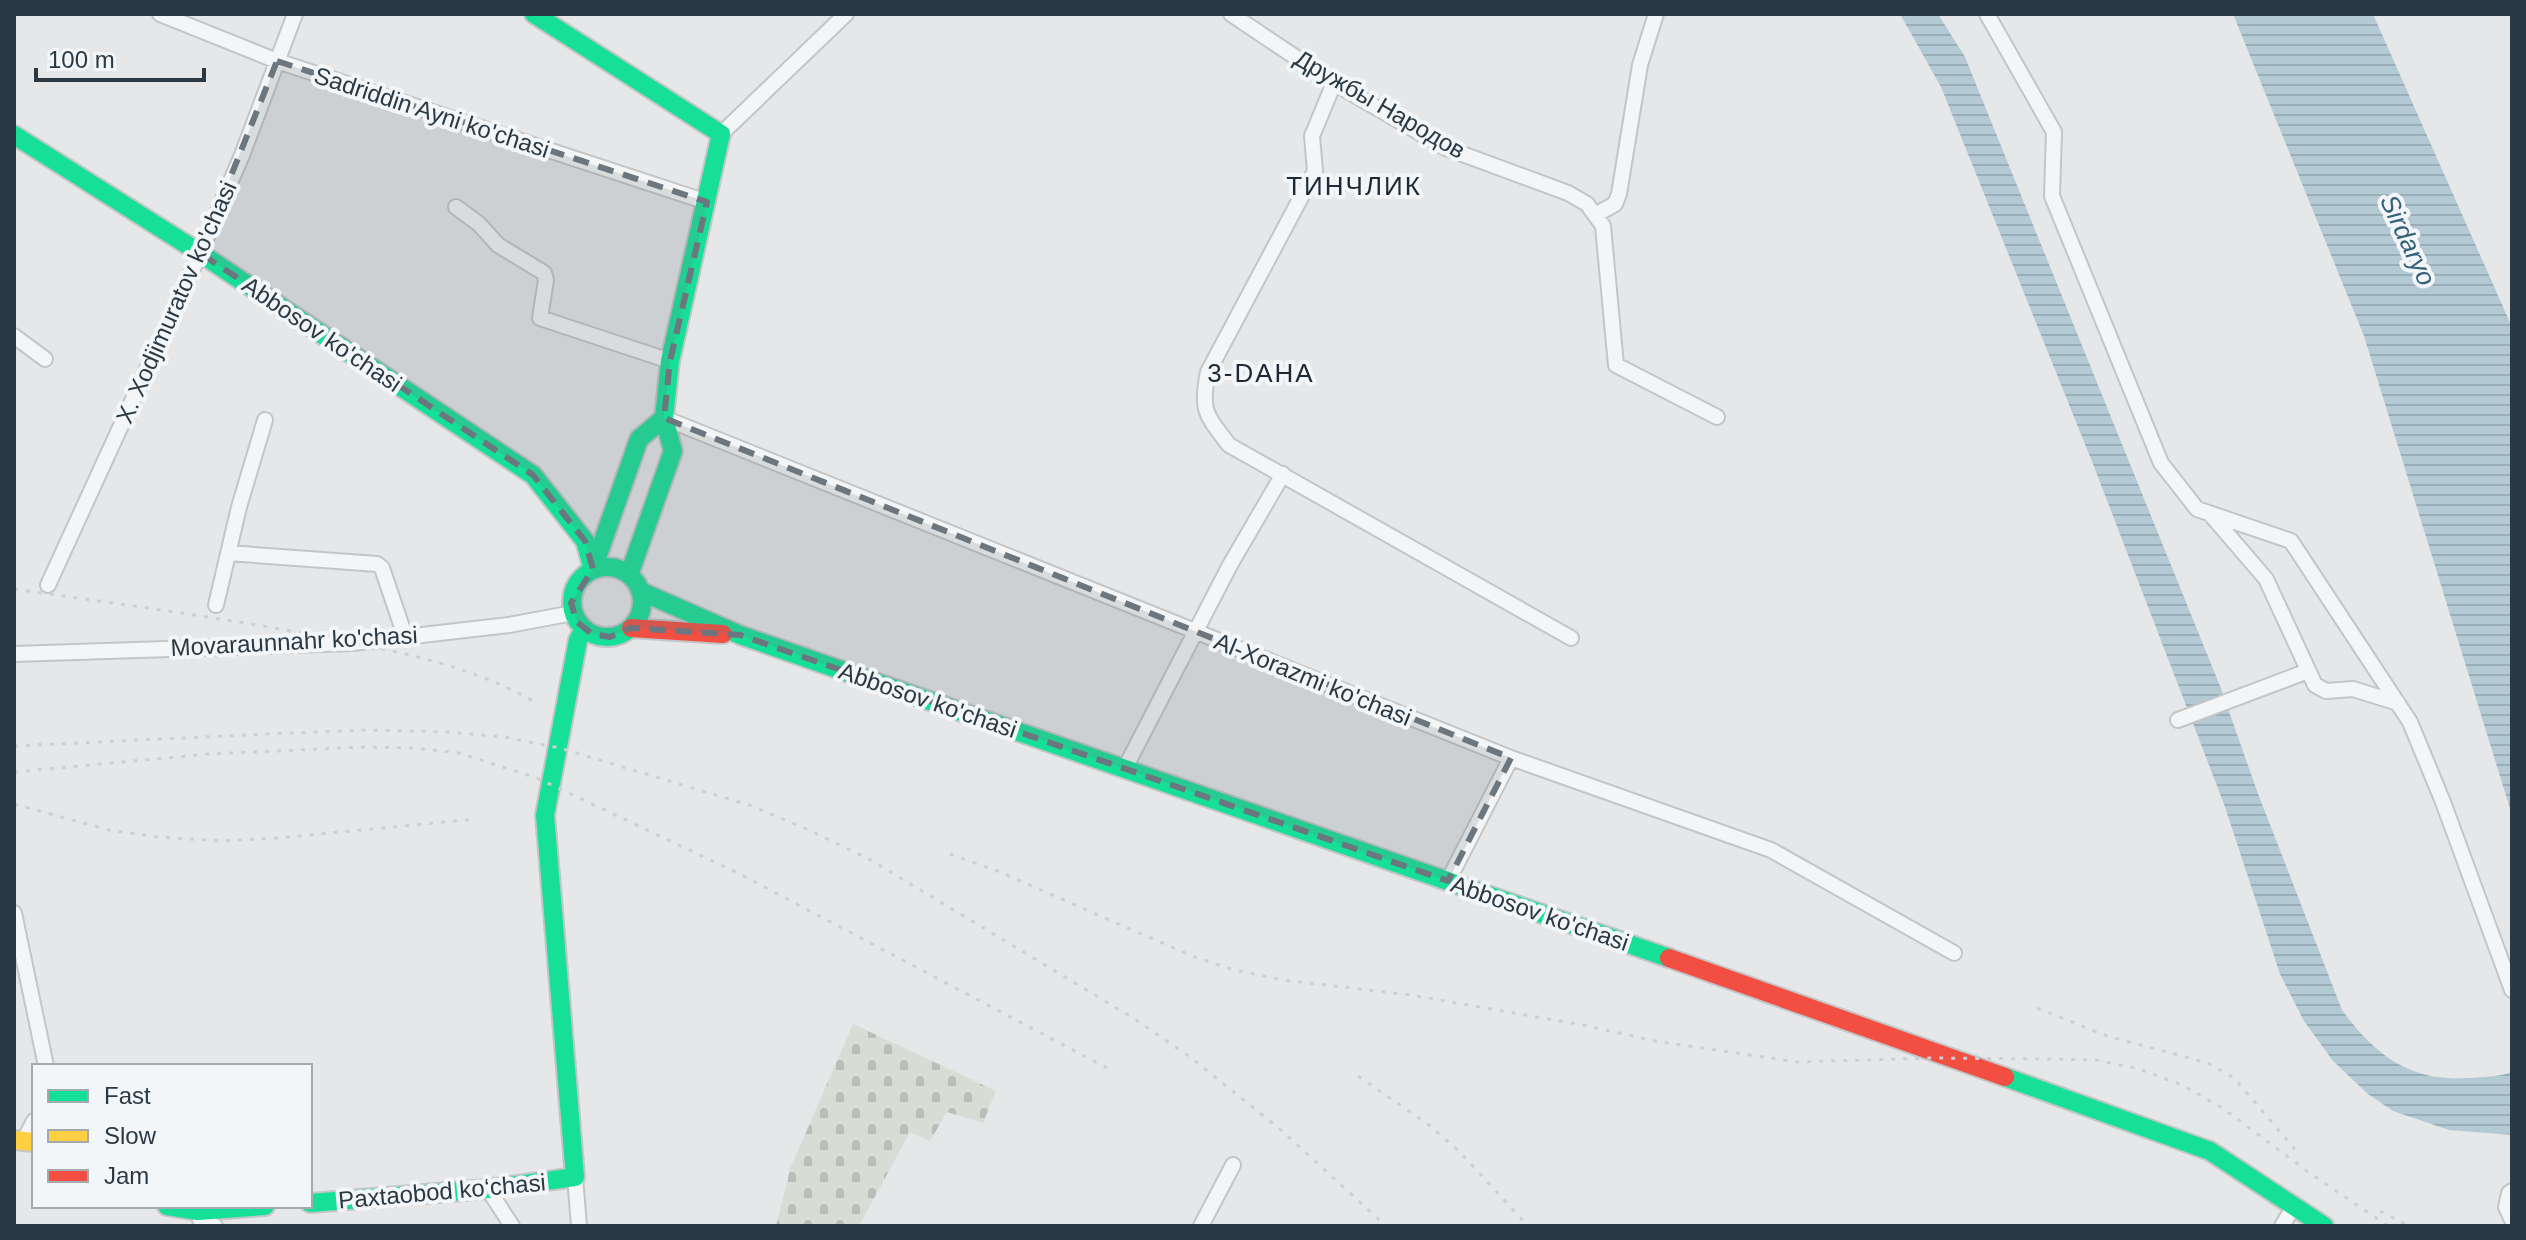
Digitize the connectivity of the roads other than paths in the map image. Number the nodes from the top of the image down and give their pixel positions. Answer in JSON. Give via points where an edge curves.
{"nodes":[{"id":1,"x":160,"y":14,"type":"edge"},
{"id":2,"x":295,"y":14,"type":"edge"},
{"id":3,"x":534,"y":14,"type":"edge"},
{"id":4,"x":846,"y":14,"type":"edge"},
{"id":5,"x":1231,"y":14,"type":"edge"},
{"id":6,"x":1656,"y":14,"type":"edge"},
{"id":7,"x":1987,"y":14,"type":"edge"},
{"id":8,"x":277,"y":61,"type":"junction"},
{"id":9,"x":1334,"y":83,"type":"junction"},
{"id":10,"x":721,"y":134,"type":"junction"},
{"id":11,"x":14,"y":135,"type":"edge"},
{"id":12,"x":707,"y":202,"type":"junction"},
{"id":13,"x":456,"y":207,"type":"dead end"},
{"id":14,"x":1595,"y":215,"type":"junction"},
{"id":15,"x":200,"y":253,"type":"junction"},
{"id":16,"x":14,"y":336,"type":"edge"},
{"id":17,"x":45,"y":359,"type":"dead end"},
{"id":18,"x":670,"y":361,"type":"junction"},
{"id":19,"x":1717,"y":417,"type":"dead end"},
{"id":20,"x":664,"y":418,"type":"junction"},
{"id":21,"x":265,"y":420,"type":"dead end"},
{"id":22,"x":1283,"y":474,"type":"junction"},
{"id":23,"x":2208,"y":513,"type":"junction"},
{"id":24,"x":228,"y":553,"type":"junction"},
{"id":25,"x":593,"y":569,"type":"junction"},
{"id":26,"x":629,"y":575,"type":"junction"},
{"id":27,"x":48,"y":585,"type":"dead end"},
{"id":28,"x":640,"y":591,"type":"junction"},
{"id":29,"x":216,"y":605,"type":"dead end"},
{"id":30,"x":573,"y":613,"type":"junction"},
{"id":31,"x":631,"y":628,"type":"junction"},
{"id":32,"x":584,"y":629,"type":"junction"},
{"id":33,"x":1195,"y":631,"type":"junction"},
{"id":34,"x":740,"y":635,"type":"junction"},
{"id":35,"x":405,"y":636,"type":"junction"},
{"id":36,"x":1571,"y":638,"type":"dead end"},
{"id":37,"x":14,"y":654,"type":"edge"},
{"id":38,"x":2308,"y":671,"type":"junction"},
{"id":39,"x":2398,"y":703,"type":"junction"},
{"id":40,"x":2178,"y":720,"type":"dead end"},
{"id":41,"x":1511,"y":758,"type":"junction"},
{"id":42,"x":1125,"y":768,"type":"junction"},
{"id":43,"x":1448,"y":881,"type":"junction"},
{"id":44,"x":14,"y":913,"type":"edge"},
{"id":45,"x":1954,"y":953,"type":"dead end"},
{"id":46,"x":2512,"y":990,"type":"edge"},
{"id":47,"x":46,"y":1064,"type":"edge"},
{"id":48,"x":1233,"y":1165,"type":"dead end"},
{"id":49,"x":575,"y":1177,"type":"junction"},
{"id":50,"x":488,"y":1189,"type":"junction"},
{"id":51,"x":2512,"y":1191,"type":"edge"},
{"id":52,"x":312,"y":1203,"type":"edge"},
{"id":53,"x":2294,"y":1206,"type":"junction"},
{"id":54,"x":172,"y":1208,"type":"edge"},
{"id":55,"x":255,"y":1208,"type":"edge"},
{"id":56,"x":200,"y":1219,"type":"edge"},
{"id":57,"x":2512,"y":1220,"type":"edge"},
{"id":58,"x":215,"y":1226,"type":"edge"},
{"id":59,"x":512,"y":1226,"type":"edge"},
{"id":60,"x":579,"y":1226,"type":"edge"},
{"id":61,"x":1201,"y":1226,"type":"edge"},
{"id":62,"x":2282,"y":1226,"type":"edge"},
{"id":63,"x":2324,"y":1226,"type":"edge"}],
"edges":[{"from":1,"to":8,"type":"street","name":"Sadriddin Ayni ko'chasi"},
{"from":2,"to":8,"type":"street","name":"X. Xodjimuratov ko'chasi"},
{"from":3,"to":10,"type":"main road"},
{"from":4,"to":10,"type":"street"},
{"from":5,"to":9,"type":"street","name":"Дружбы Народов"},
{"from":6,"to":14,"type":"street","via":[[1640,65],[1619,194],[1615,204]]},
{"from":7,"to":23,"type":"street","via":[[2054,132],[2052,196],[2161,463],[2197,509]]},
{"from":8,"to":12,"type":"street","name":"Sadriddin Ayni ko'chasi"},
{"from":8,"to":15,"type":"street","name":"X. Xodjimuratov ko'chasi"},
{"from":9,"to":14,"type":"street","name":"Дружбы Народов","via":[[1446,148],[1568,193]]},
{"from":9,"to":22,"type":"street","via":[[1312,136],[1315,171],[1208,372],[1203,395],[1206,415],[1229,445]]},
{"from":10,"to":12,"type":"main road"},
{"from":11,"to":15,"type":"main road","name":"Abbosov ko'chasi"},
{"from":12,"to":18,"type":"main road"},
{"from":13,"to":18,"type":"street","via":[[498,245],[544,273],[540,318]]},
{"from":14,"to":19,"type":"street","via":[[1603,226],[1616,365]]},
{"from":15,"to":25,"type":"main road","name":"Abbosov ko'chasi","via":[[533,475],[585,541]]},
{"from":15,"to":27,"type":"street","name":"X. Xodjimuratov ko'chasi"},
{"from":16,"to":17,"type":"street"},
{"from":18,"to":20,"type":"main road"},
{"from":20,"to":25,"type":"main road","via":[[639,439]]},
{"from":20,"to":26,"type":"main road","via":[[673,451]]},
{"from":20,"to":33,"type":"street","name":"Al-Xorazmi ko'chasi"},
{"from":21,"to":24,"type":"street"},
{"from":22,"to":33,"type":"street"},
{"from":22,"to":36,"type":"street"},
{"from":23,"to":38,"type":"street","via":[[2266,579]]},
{"from":23,"to":39,"type":"street","via":[[2291,541]]},
{"from":24,"to":29,"type":"street"},
{"from":24,"to":35,"type":"street","via":[[377,564]]},
{"from":25,"to":26,"type":"main road","via":[[612,567]]},
{"from":25,"to":30,"type":"main road","via":[[572,593]]},
{"from":26,"to":28,"type":"main road"},
{"from":28,"to":31,"type":"main road","via":[[641,611]]},
{"from":28,"to":34,"type":"main road","name":"Abbosov ko'chasi"},
{"from":30,"to":32,"type":"main road"},
{"from":30,"to":35,"type":"street","name":"Movaraunnahr ko'chasi"},
{"from":31,"to":32,"type":"main road","via":[[610,637]]},
{"from":31,"to":34,"type":"main road","name":"Abbosov ko'chasi"},
{"from":32,"to":49,"type":"main road","via":[[545,815]]},
{"from":33,"to":41,"type":"street","name":"Al-Xorazmi ko'chasi"},
{"from":33,"to":42,"type":"street"},
{"from":34,"to":42,"type":"main road","name":"Abbosov ko'chasi"},
{"from":35,"to":37,"type":"street","name":"Movaraunnahr ko'chasi","via":[[352,643]]},
{"from":38,"to":39,"type":"street","via":[[2315,685],[2326,691],[2353,689]]},
{"from":38,"to":40,"type":"street"},
{"from":39,"to":46,"type":"street","via":[[2443,802]]},
{"from":41,"to":43,"type":"street"},
{"from":41,"to":45,"type":"street","name":"Al-Xorazmi ko'chasi","via":[[1771,850]]},
{"from":42,"to":43,"type":"main road","name":"Abbosov ko'chasi"},
{"from":43,"to":53,"type":"main road","name":"Abbosov ko'chasi","via":[[2210,1151]]},
{"from":44,"to":47,"type":"street"},
{"from":48,"to":61,"type":"street"},
{"from":49,"to":50,"type":"main road","name":"Paxtaobod ko‘chasi"},
{"from":49,"to":60,"type":"street"},
{"from":50,"to":52,"type":"main road","name":"Paxtaobod ko‘chasi"},
{"from":50,"to":59,"type":"street"},
{"from":51,"to":57,"type":"street","via":[[2506,1207]]},
{"from":53,"to":62,"type":"street"},
{"from":53,"to":63,"type":"main road","name":"Abbosov ko'chasi"},
{"from":54,"to":56,"type":"main road"},
{"from":55,"to":56,"type":"main road"},
{"from":56,"to":58,"type":"street"}]}
